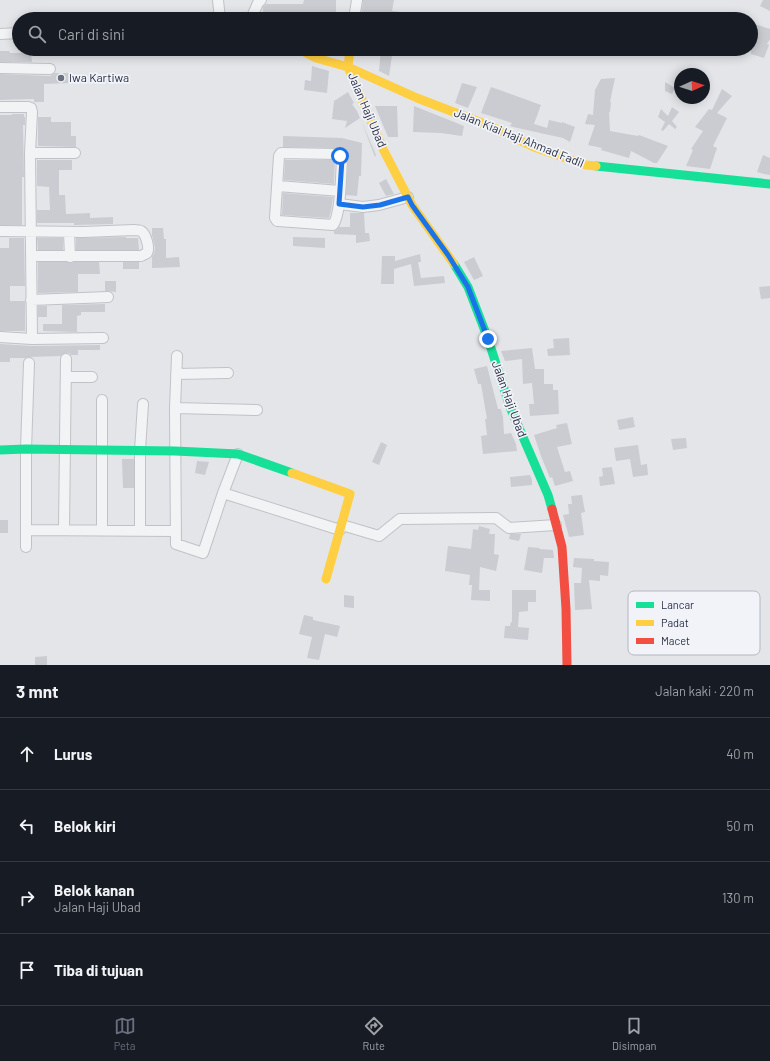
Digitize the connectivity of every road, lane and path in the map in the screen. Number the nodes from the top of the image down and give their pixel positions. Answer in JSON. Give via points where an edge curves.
{"nodes":[{"id":1,"x":218,"y":0,"type":"edge"},
{"id":2,"x":261,"y":0,"type":"edge"},
{"id":3,"x":357,"y":0,"type":"edge"},
{"id":4,"x":219,"y":12,"type":"edge"},
{"id":5,"x":254,"y":12,"type":"edge"},
{"id":6,"x":355,"y":12,"type":"edge"},
{"id":7,"x":12,"y":33,"type":"edge"},
{"id":8,"x":0,"y":34,"type":"edge"},
{"id":9,"x":313,"y":56,"type":"edge"},
{"id":10,"x":349,"y":56,"type":"edge"},
{"id":11,"x":348,"y":67,"type":"junction"},
{"id":12,"x":0,"y":68,"type":"edge"},
{"id":13,"x":50,"y":69,"type":"dead end"},
{"id":14,"x":0,"y":107,"type":"edge"},
{"id":15,"x":30,"y":153,"type":"junction"},
{"id":16,"x":75,"y":153,"type":"dead end"},
{"id":17,"x":770,"y":184,"type":"edge"},
{"id":18,"x":278,"y":186,"type":"junction"},
{"id":19,"x":340,"y":191,"type":"junction"},
{"id":20,"x":408,"y":197,"type":"junction"},
{"id":21,"x":339,"y":204,"type":"junction"},
{"id":22,"x":0,"y":231,"type":"edge"},
{"id":23,"x":31,"y":231,"type":"junction"},
{"id":24,"x":69,"y":232,"type":"junction"},
{"id":25,"x":31,"y":256,"type":"junction"},
{"id":26,"x":70,"y":257,"type":"junction"},
{"id":27,"x":108,"y":297,"type":"dead end"},
{"id":28,"x":31,"y":300,"type":"junction"},
{"id":29,"x":0,"y":337,"type":"edge"},
{"id":30,"x":103,"y":338,"type":"dead end"},
{"id":31,"x":32,"y":339,"type":"junction"},
{"id":32,"x":177,"y":356,"type":"dead end"},
{"id":33,"x":66,"y":359,"type":"dead end"},
{"id":34,"x":29,"y":363,"type":"dead end"},
{"id":35,"x":228,"y":373,"type":"dead end"},
{"id":36,"x":176,"y":374,"type":"junction"},
{"id":37,"x":67,"y":377,"type":"junction"},
{"id":38,"x":92,"y":377,"type":"dead end"},
{"id":39,"x":102,"y":400,"type":"dead end"},
{"id":40,"x":143,"y":404,"type":"dead end"},
{"id":41,"x":175,"y":408,"type":"junction"},
{"id":42,"x":256,"y":410,"type":"dead end"},
{"id":43,"x":26,"y":449,"type":"junction"},
{"id":44,"x":66,"y":449,"type":"junction"},
{"id":45,"x":0,"y":450,"type":"edge"},
{"id":46,"x":102,"y":450,"type":"junction"},
{"id":47,"x":140,"y":450,"type":"junction"},
{"id":48,"x":175,"y":451,"type":"junction"},
{"id":49,"x":238,"y":454,"type":"junction"},
{"id":50,"x":223,"y":493,"type":"junction"},
{"id":51,"x":556,"y":525,"type":"junction"},
{"id":52,"x":341,"y":528,"type":"junction"},
{"id":53,"x":27,"y":530,"type":"junction"},
{"id":54,"x":64,"y":530,"type":"junction"},
{"id":55,"x":102,"y":530,"type":"junction"},
{"id":56,"x":140,"y":531,"type":"junction"},
{"id":57,"x":176,"y":531,"type":"junction"},
{"id":58,"x":26,"y":547,"type":"dead end"},
{"id":59,"x":326,"y":579,"type":"dead end"},
{"id":60,"x":567,"y":665,"type":"edge"}],
"edges":[{"from":1,"to":4,"type":"street"},
{"from":2,"to":5,"type":"street"},
{"from":3,"to":6,"type":"street"},
{"from":7,"to":8,"type":"street"},
{"from":9,"to":11,"type":"street","name":"Jalan Kiai Haji Ahmad Fadil"},
{"from":10,"to":11,"type":"street"},
{"from":11,"to":17,"type":"street","name":"Jalan Kiai Haji Ahmad Fadil","via":[[534,147],[586,166]]},
{"from":11,"to":20,"type":"street","name":"Jalan Haji Ubad","via":[[383,150]]},
{"from":12,"to":13,"type":"street"},
{"from":14,"to":15,"type":"street","via":[[31,108]]},
{"from":15,"to":16,"type":"street"},
{"from":15,"to":23,"type":"street"},
{"from":18,"to":19,"type":"street"},
{"from":18,"to":19,"type":"street","via":[[281,153],[339,154],[342,159]]},
{"from":18,"to":21,"type":"street","via":[[275,218],[278,221],[334,225]]},
{"from":19,"to":21,"type":"street"},
{"from":20,"to":21,"type":"street","via":[[363,207]]},
{"from":20,"to":51,"type":"street","name":"Jalan Haji Ubad","via":[[468,287],[510,407],[548,495]]},
{"from":22,"to":23,"type":"street"},
{"from":23,"to":24,"type":"street"},
{"from":23,"to":25,"type":"street"},
{"from":24,"to":26,"type":"street"},
{"from":24,"to":26,"type":"street","via":[[134,230],[145,236],[148,247],[148,252],[141,256]]},
{"from":25,"to":26,"type":"street"},
{"from":25,"to":28,"type":"street"},
{"from":27,"to":28,"type":"street"},
{"from":28,"to":31,"type":"street"},
{"from":29,"to":31,"type":"street"},
{"from":30,"to":31,"type":"street"},
{"from":32,"to":36,"type":"street"},
{"from":33,"to":37,"type":"street"},
{"from":34,"to":43,"type":"street"},
{"from":35,"to":36,"type":"street"},
{"from":36,"to":41,"type":"street"},
{"from":37,"to":38,"type":"street"},
{"from":37,"to":44,"type":"street"},
{"from":39,"to":46,"type":"street"},
{"from":40,"to":47,"type":"street"},
{"from":41,"to":42,"type":"street"},
{"from":41,"to":48,"type":"street"},
{"from":43,"to":44,"type":"street"},
{"from":43,"to":45,"type":"street"},
{"from":43,"to":53,"type":"street"},
{"from":44,"to":46,"type":"street"},
{"from":44,"to":54,"type":"street"},
{"from":46,"to":47,"type":"street"},
{"from":46,"to":55,"type":"street"},
{"from":47,"to":48,"type":"street"},
{"from":47,"to":56,"type":"street"},
{"from":48,"to":49,"type":"street"},
{"from":48,"to":57,"type":"street"},
{"from":49,"to":50,"type":"street"},
{"from":49,"to":52,"type":"street","via":[[350,494]]},
{"from":50,"to":52,"type":"street"},
{"from":50,"to":57,"type":"street","via":[[203,553],[176,544]]},
{"from":51,"to":52,"type":"street","via":[[509,528],[496,518],[400,519],[379,536]]},
{"from":51,"to":60,"type":"street","name":"Jalan Haji Ubad","via":[[562,547]]},
{"from":52,"to":59,"type":"street"},
{"from":53,"to":54,"type":"street"},
{"from":53,"to":58,"type":"street"},
{"from":54,"to":55,"type":"street"},
{"from":55,"to":56,"type":"street"},
{"from":56,"to":57,"type":"street"}]}
